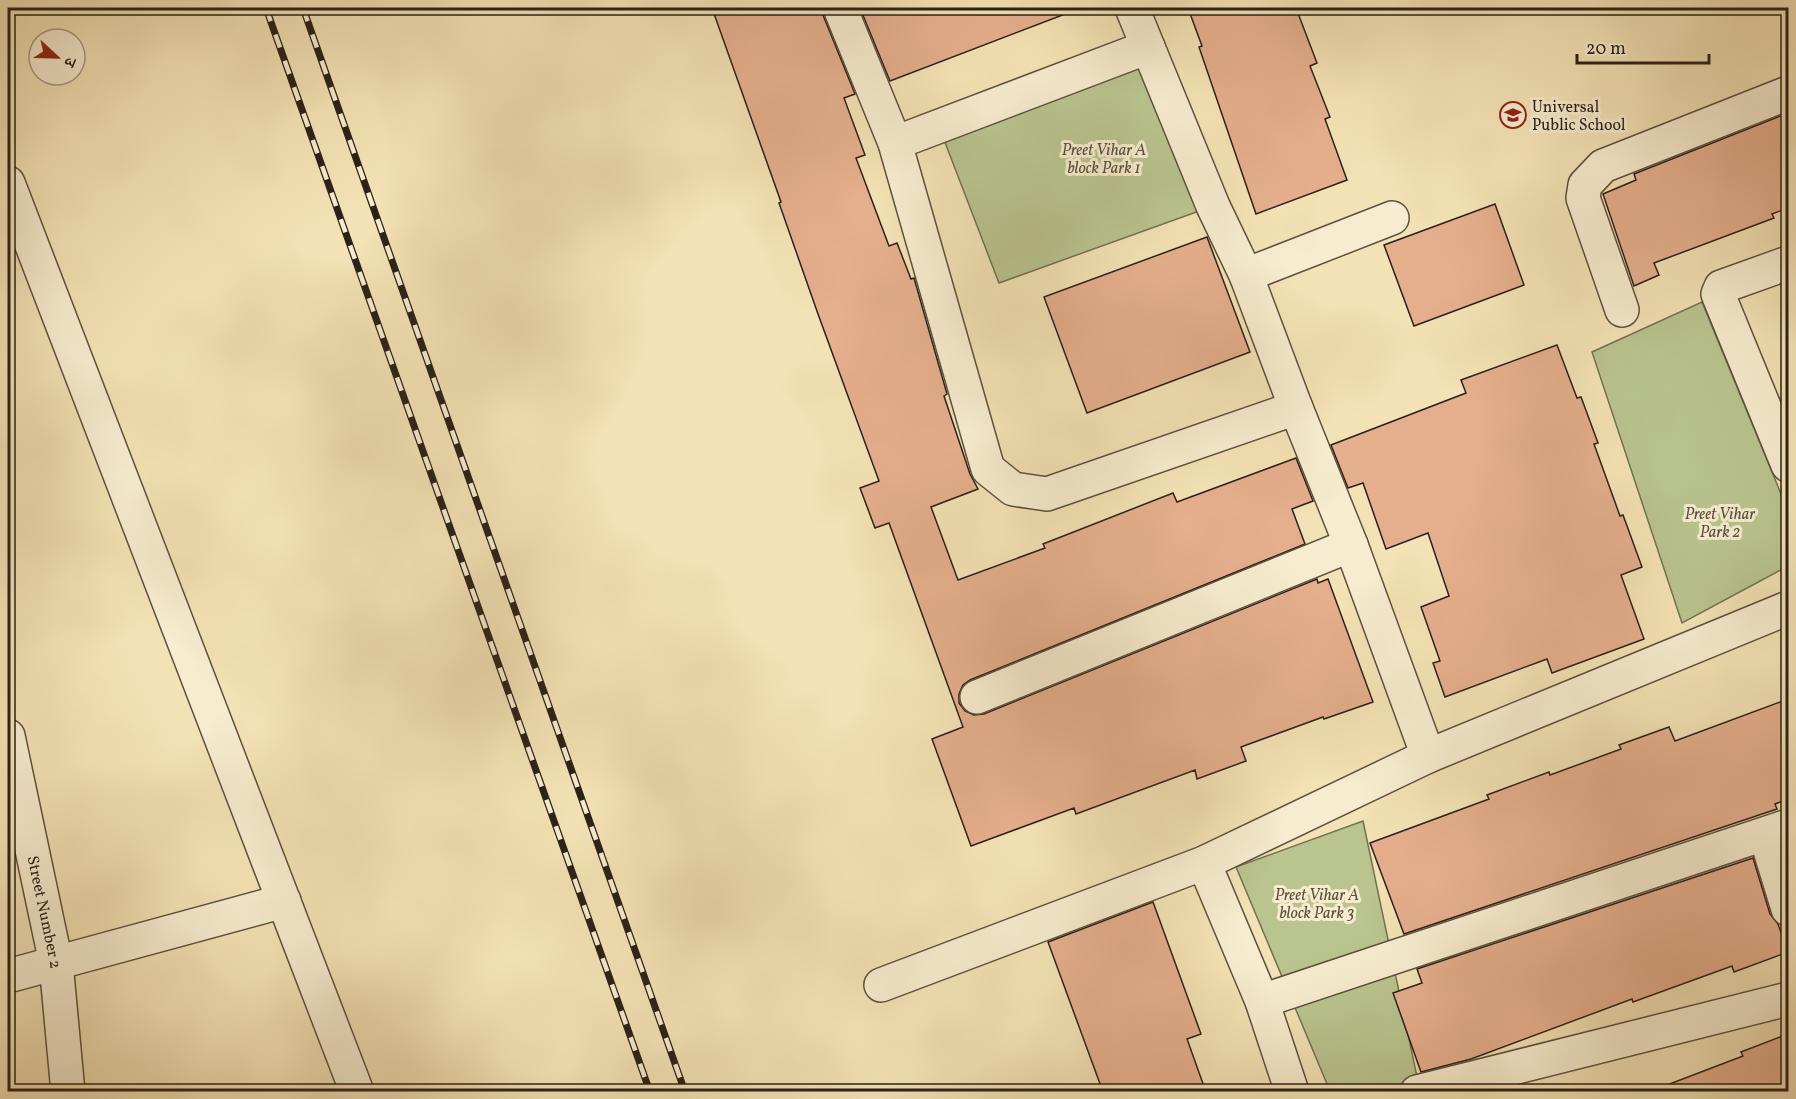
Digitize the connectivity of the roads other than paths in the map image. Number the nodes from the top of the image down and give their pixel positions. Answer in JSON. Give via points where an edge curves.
{"nodes":[{"id":1,"x":840,"y":8,"type":"edge"},
{"id":2,"x":1132,"y":8,"type":"edge"},
{"id":3,"x":1148,"y":47,"type":"junction"},
{"id":4,"x":1788,"y":93,"type":"edge"},
{"id":5,"x":895,"y":143,"type":"junction"},
{"id":6,"x":8,"y":183,"type":"edge"},
{"id":7,"x":1392,"y":218,"type":"dead end"},
{"id":8,"x":1788,"y":262,"type":"edge"},
{"id":9,"x":1246,"y":275,"type":"junction"},
{"id":10,"x":1622,"y":310,"type":"dead end"},
{"id":11,"x":1296,"y":408,"type":"junction"},
{"id":12,"x":1788,"y":465,"type":"edge"},
{"id":13,"x":1351,"y":545,"type":"junction"},
{"id":14,"x":1788,"y":608,"type":"edge"},
{"id":15,"x":977,"y":698,"type":"dead end"},
{"id":16,"x":8,"y":736,"type":"edge"},
{"id":17,"x":1428,"y":756,"type":"junction"},
{"id":18,"x":1777,"y":830,"type":"edge"},
{"id":19,"x":1204,"y":863,"type":"junction"},
{"id":20,"x":284,"y":901,"type":"junction"},
{"id":21,"x":1788,"y":909,"type":"edge"},
{"id":22,"x":56,"y":963,"type":"junction"},
{"id":23,"x":8,"y":975,"type":"edge"},
{"id":24,"x":881,"y":985,"type":"dead end"},
{"id":25,"x":1788,"y":999,"type":"edge"},
{"id":26,"x":1262,"y":1001,"type":"junction"},
{"id":27,"x":68,"y":1092,"type":"edge"},
{"id":28,"x":357,"y":1092,"type":"edge"},
{"id":29,"x":1293,"y":1092,"type":"edge"},
{"id":30,"x":1417,"y":1092,"type":"edge"}],
"edges":[{"from":1,"to":5,"type":"street"},
{"from":2,"to":3,"type":"street"},
{"from":3,"to":5,"type":"street"},
{"from":3,"to":9,"type":"street","via":[[1213,206]]},
{"from":4,"to":10,"type":"street","via":[[1603,166],[1585,185],[1583,198]]},
{"from":5,"to":11,"type":"street","via":[[988,469],[1013,489],[1047,494]]},
{"from":6,"to":20,"type":"street"},
{"from":7,"to":9,"type":"street"},
{"from":8,"to":12,"type":"street","via":[[1721,287],[1718,294]]},
{"from":9,"to":11,"type":"street"},
{"from":11,"to":13,"type":"street"},
{"from":13,"to":15,"type":"street"},
{"from":13,"to":17,"type":"street"},
{"from":14,"to":17,"type":"street"},
{"from":16,"to":22,"type":"street","name":"Street Number 2"},
{"from":17,"to":19,"type":"street"},
{"from":18,"to":21,"type":"street"},
{"from":18,"to":26,"type":"street"},
{"from":19,"to":24,"type":"street"},
{"from":19,"to":26,"type":"street"},
{"from":20,"to":22,"type":"street"},
{"from":20,"to":28,"type":"street"},
{"from":22,"to":23,"type":"street"},
{"from":22,"to":27,"type":"street","name":"Street Number 2"},
{"from":25,"to":30,"type":"street"},
{"from":26,"to":29,"type":"street"}]}
